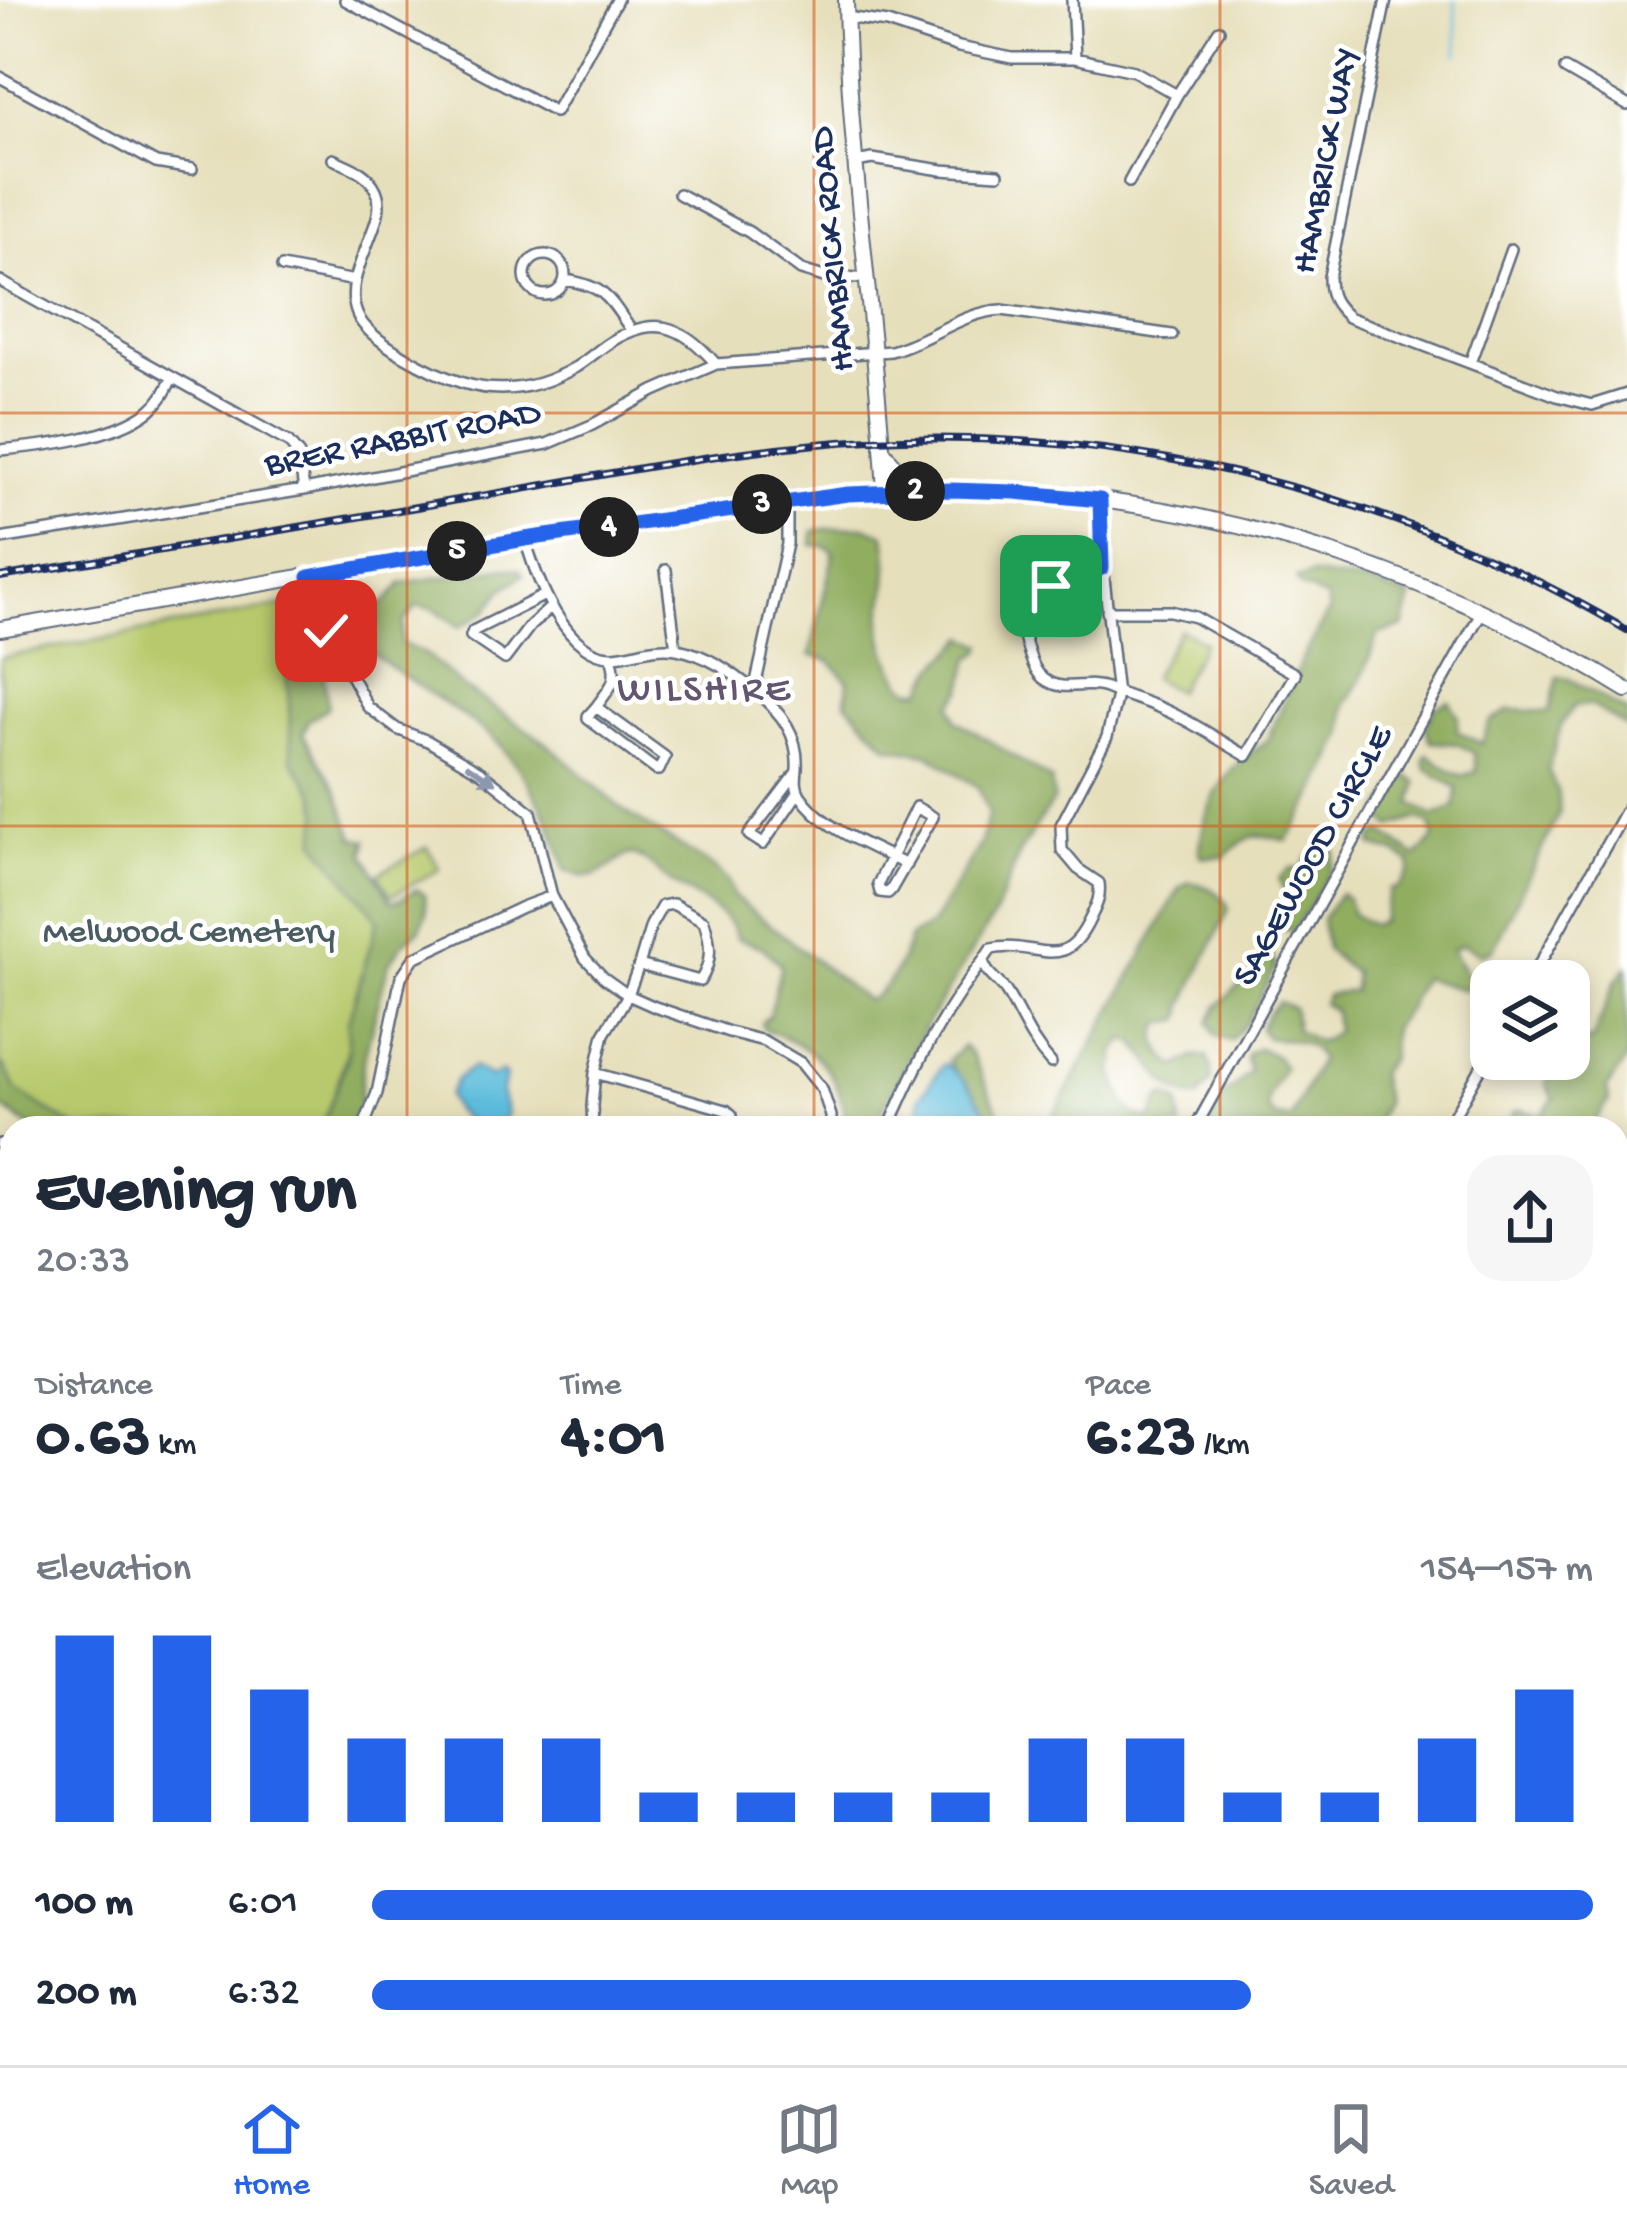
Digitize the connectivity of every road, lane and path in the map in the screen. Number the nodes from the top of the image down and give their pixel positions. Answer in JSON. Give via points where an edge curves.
{"nodes":[{"id":1,"x":345,"y":0,"type":"edge"},
{"id":2,"x":617,"y":0,"type":"edge"},
{"id":3,"x":846,"y":0,"type":"edge"},
{"id":4,"x":1072,"y":0,"type":"edge"},
{"id":5,"x":1386,"y":0,"type":"edge"},
{"id":6,"x":846,"y":17,"type":"junction"},
{"id":7,"x":1220,"y":30,"type":"dead end"},
{"id":8,"x":1075,"y":58,"type":"junction"},
{"id":9,"x":1565,"y":69,"type":"dead end"},
{"id":10,"x":0,"y":77,"type":"edge"},
{"id":11,"x":1177,"y":94,"type":"junction"},
{"id":12,"x":1627,"y":105,"type":"edge"},
{"id":13,"x":333,"y":159,"type":"dead end"},
{"id":14,"x":856,"y":162,"type":"junction"},
{"id":15,"x":192,"y":170,"type":"dead end"},
{"id":16,"x":998,"y":174,"type":"dead end"},
{"id":17,"x":1129,"y":182,"type":"dead end"},
{"id":18,"x":679,"y":194,"type":"dead end"},
{"id":19,"x":1511,"y":249,"type":"dead end"},
{"id":20,"x":282,"y":267,"type":"dead end"},
{"id":21,"x":868,"y":278,"type":"junction"},
{"id":22,"x":565,"y":280,"type":"junction"},
{"id":23,"x":0,"y":281,"type":"edge"},
{"id":24,"x":355,"y":281,"type":"junction"},
{"id":25,"x":631,"y":330,"type":"junction"},
{"id":26,"x":1172,"y":334,"type":"dead end"},
{"id":27,"x":875,"y":352,"type":"junction"},
{"id":28,"x":1469,"y":363,"type":"junction"},
{"id":29,"x":716,"y":364,"type":"junction"},
{"id":30,"x":172,"y":378,"type":"junction"},
{"id":31,"x":1627,"y":394,"type":"edge"},
{"id":32,"x":883,"y":448,"type":"junction"},
{"id":33,"x":0,"y":450,"type":"edge"},
{"id":34,"x":304,"y":490,"type":"junction"},
{"id":35,"x":930,"y":490,"type":"junction"},
{"id":36,"x":885,"y":492,"type":"junction"},
{"id":37,"x":848,"y":494,"type":"junction"},
{"id":38,"x":787,"y":500,"type":"junction"},
{"id":39,"x":1100,"y":500,"type":"junction"},
{"id":40,"x":0,"y":539,"type":"edge"},
{"id":41,"x":525,"y":539,"type":"junction"},
{"id":42,"x":1102,"y":568,"type":"junction"},
{"id":43,"x":666,"y":570,"type":"dead end"},
{"id":44,"x":309,"y":577,"type":"junction"},
{"id":45,"x":545,"y":595,"type":"junction"},
{"id":46,"x":551,"y":607,"type":"junction"},
{"id":47,"x":1107,"y":611,"type":"junction"},
{"id":48,"x":1482,"y":611,"type":"junction"},
{"id":49,"x":0,"y":629,"type":"edge"},
{"id":50,"x":676,"y":649,"type":"junction"},
{"id":51,"x":611,"y":656,"type":"junction"},
{"id":52,"x":1627,"y":690,"type":"edge"},
{"id":53,"x":754,"y":691,"type":"junction"},
{"id":54,"x":1117,"y":694,"type":"junction"},
{"id":55,"x":596,"y":707,"type":"junction"},
{"id":56,"x":796,"y":773,"type":"junction"},
{"id":57,"x":799,"y":794,"type":"junction"},
{"id":58,"x":1627,"y":808,"type":"edge"},
{"id":59,"x":891,"y":857,"type":"junction"},
{"id":60,"x":906,"y":866,"type":"junction"},
{"id":61,"x":552,"y":896,"type":"junction"},
{"id":62,"x":1541,"y":960,"type":"edge"},
{"id":63,"x":983,"y":961,"type":"junction"},
{"id":64,"x":639,"y":965,"type":"junction"},
{"id":65,"x":628,"y":995,"type":"junction"},
{"id":66,"x":1051,"y":1063,"type":"dead end"},
{"id":67,"x":595,"y":1073,"type":"junction"},
{"id":68,"x":1474,"y":1080,"type":"edge"},
{"id":69,"x":368,"y":1116,"type":"edge"},
{"id":70,"x":592,"y":1116,"type":"edge"},
{"id":71,"x":732,"y":1116,"type":"edge"},
{"id":72,"x":831,"y":1116,"type":"edge"},
{"id":73,"x":894,"y":1116,"type":"edge"},
{"id":74,"x":1202,"y":1116,"type":"edge"},
{"id":75,"x":1454,"y":1116,"type":"edge"}],
"edges":[{"from":1,"to":2,"type":"street","via":[[555,112]]},
{"from":3,"to":6,"type":"main road","name":"HAMBRICK ROAD"},
{"from":4,"to":8,"type":"street"},
{"from":5,"to":28,"type":"street","name":"HAMBRICK WAY","via":[[1329,292],[1348,317]]},
{"from":6,"to":8,"type":"street","via":[[1012,58]]},
{"from":6,"to":14,"type":"main road","name":"HAMBRICK ROAD"},
{"from":7,"to":11,"type":"street"},
{"from":8,"to":11,"type":"street","via":[[1134,71]]},
{"from":9,"to":12,"type":"street"},
{"from":10,"to":15,"type":"street","via":[[155,163]]},
{"from":11,"to":17,"type":"street"},
{"from":13,"to":24,"type":"street","via":[[364,174],[380,203]]},
{"from":14,"to":16,"type":"street"},
{"from":14,"to":21,"type":"main road","name":"HAMBRICK ROAD"},
{"from":18,"to":21,"type":"street","via":[[801,270]]},
{"from":19,"to":28,"type":"street"},
{"from":20,"to":24,"type":"street"},
{"from":21,"to":27,"type":"main road","name":"HAMBRICK ROAD"},
{"from":22,"to":22,"type":"street","via":[[556,259],[542,255],[526,268],[536,294],[550,295]]},
{"from":22,"to":25,"type":"street","via":[[606,294]]},
{"from":23,"to":30,"type":"street"},
{"from":24,"to":25,"type":"street","via":[[357,315],[382,341],[492,391],[550,380]]},
{"from":25,"to":29,"type":"street","via":[[675,328]]},
{"from":26,"to":27,"type":"street","name":"BRER RABBIT ROAD","via":[[1002,310]]},
{"from":27,"to":29,"type":"street","name":"BRER RABBIT ROAD"},
{"from":27,"to":32,"type":"main road","name":"HAMBRICK ROAD"},
{"from":28,"to":31,"type":"street","name":"HAMBRICK WAY","via":[[1592,405]]},
{"from":29,"to":34,"type":"street","name":"BRER RABBIT ROAD","via":[[548,444]]},
{"from":30,"to":33,"type":"street","via":[[163,398],[127,424]]},
{"from":30,"to":34,"type":"street","via":[[288,442],[299,454]]},
{"from":32,"to":35,"type":"main road","via":[[898,471]]},
{"from":32,"to":36,"type":"main road","name":"HAMBRICK ROAD"},
{"from":32,"to":37,"type":"main road","via":[[872,477]]},
{"from":34,"to":40,"type":"street","name":"BRER RABBIT ROAD"},
{"from":35,"to":36,"type":"main road"},
{"from":35,"to":39,"type":"main road"},
{"from":36,"to":37,"type":"main road"},
{"from":37,"to":38,"type":"main road"},
{"from":38,"to":41,"type":"main road"},
{"from":38,"to":53,"type":"street","via":[[787,544]]},
{"from":39,"to":42,"type":"street"},
{"from":39,"to":48,"type":"main road","via":[[1298,541]]},
{"from":41,"to":44,"type":"main road"},
{"from":41,"to":45,"type":"street"},
{"from":42,"to":47,"type":"street"},
{"from":42,"to":54,"type":"street","via":[[1030,599],[1022,633],[1042,677]]},
{"from":43,"to":50,"type":"street"},
{"from":44,"to":49,"type":"main road"},
{"from":44,"to":61,"type":"street","one_way":true,"via":[[317,614],[368,706],[531,812]]},
{"from":45,"to":46,"type":"street"},
{"from":45,"to":46,"type":"street","via":[[471,636],[506,659]]},
{"from":46,"to":51,"type":"street","via":[[570,634]]},
{"from":47,"to":54,"type":"street"},
{"from":47,"to":54,"type":"street","via":[[1195,616],[1295,674],[1247,756],[1160,707]]},
{"from":48,"to":52,"type":"main road"},
{"from":48,"to":74,"type":"street","name":"SAGEWOOD CIRCLE"},
{"from":50,"to":51,"type":"street"},
{"from":50,"to":53,"type":"street","via":[[714,661]]},
{"from":51,"to":55,"type":"street","via":[[615,681]]},
{"from":53,"to":56,"type":"street","via":[[787,722]]},
{"from":54,"to":63,"type":"street","via":[[1107,737],[1061,825],[1062,850],[1099,883],[1101,896],[1080,940],[1065,951],[1006,946]]},
{"from":55,"to":55,"type":"street","via":[[588,719],[659,770],[665,758]]},
{"from":56,"to":57,"type":"street"},
{"from":56,"to":57,"type":"street","via":[[749,835],[764,843]]},
{"from":57,"to":59,"type":"street","via":[[828,824]]},
{"from":58,"to":62,"type":"street"},
{"from":59,"to":60,"type":"street"},
{"from":59,"to":60,"type":"street","via":[[880,892],[891,890]]},
{"from":59,"to":60,"type":"street","via":[[916,808],[933,817]]},
{"from":61,"to":65,"type":"street","via":[[585,958]]},
{"from":61,"to":69,"type":"street","via":[[414,958],[401,977]]},
{"from":63,"to":66,"type":"street"},
{"from":63,"to":73,"type":"street"},
{"from":64,"to":64,"type":"street","via":[[700,981],[710,954],[704,921],[662,906]]},
{"from":64,"to":65,"type":"street"},
{"from":65,"to":67,"type":"street","via":[[604,1034]]},
{"from":65,"to":72,"type":"street","via":[[764,1041],[801,1063]]},
{"from":67,"to":70,"type":"street"},
{"from":67,"to":71,"type":"street"},
{"from":68,"to":75,"type":"street"}]}
